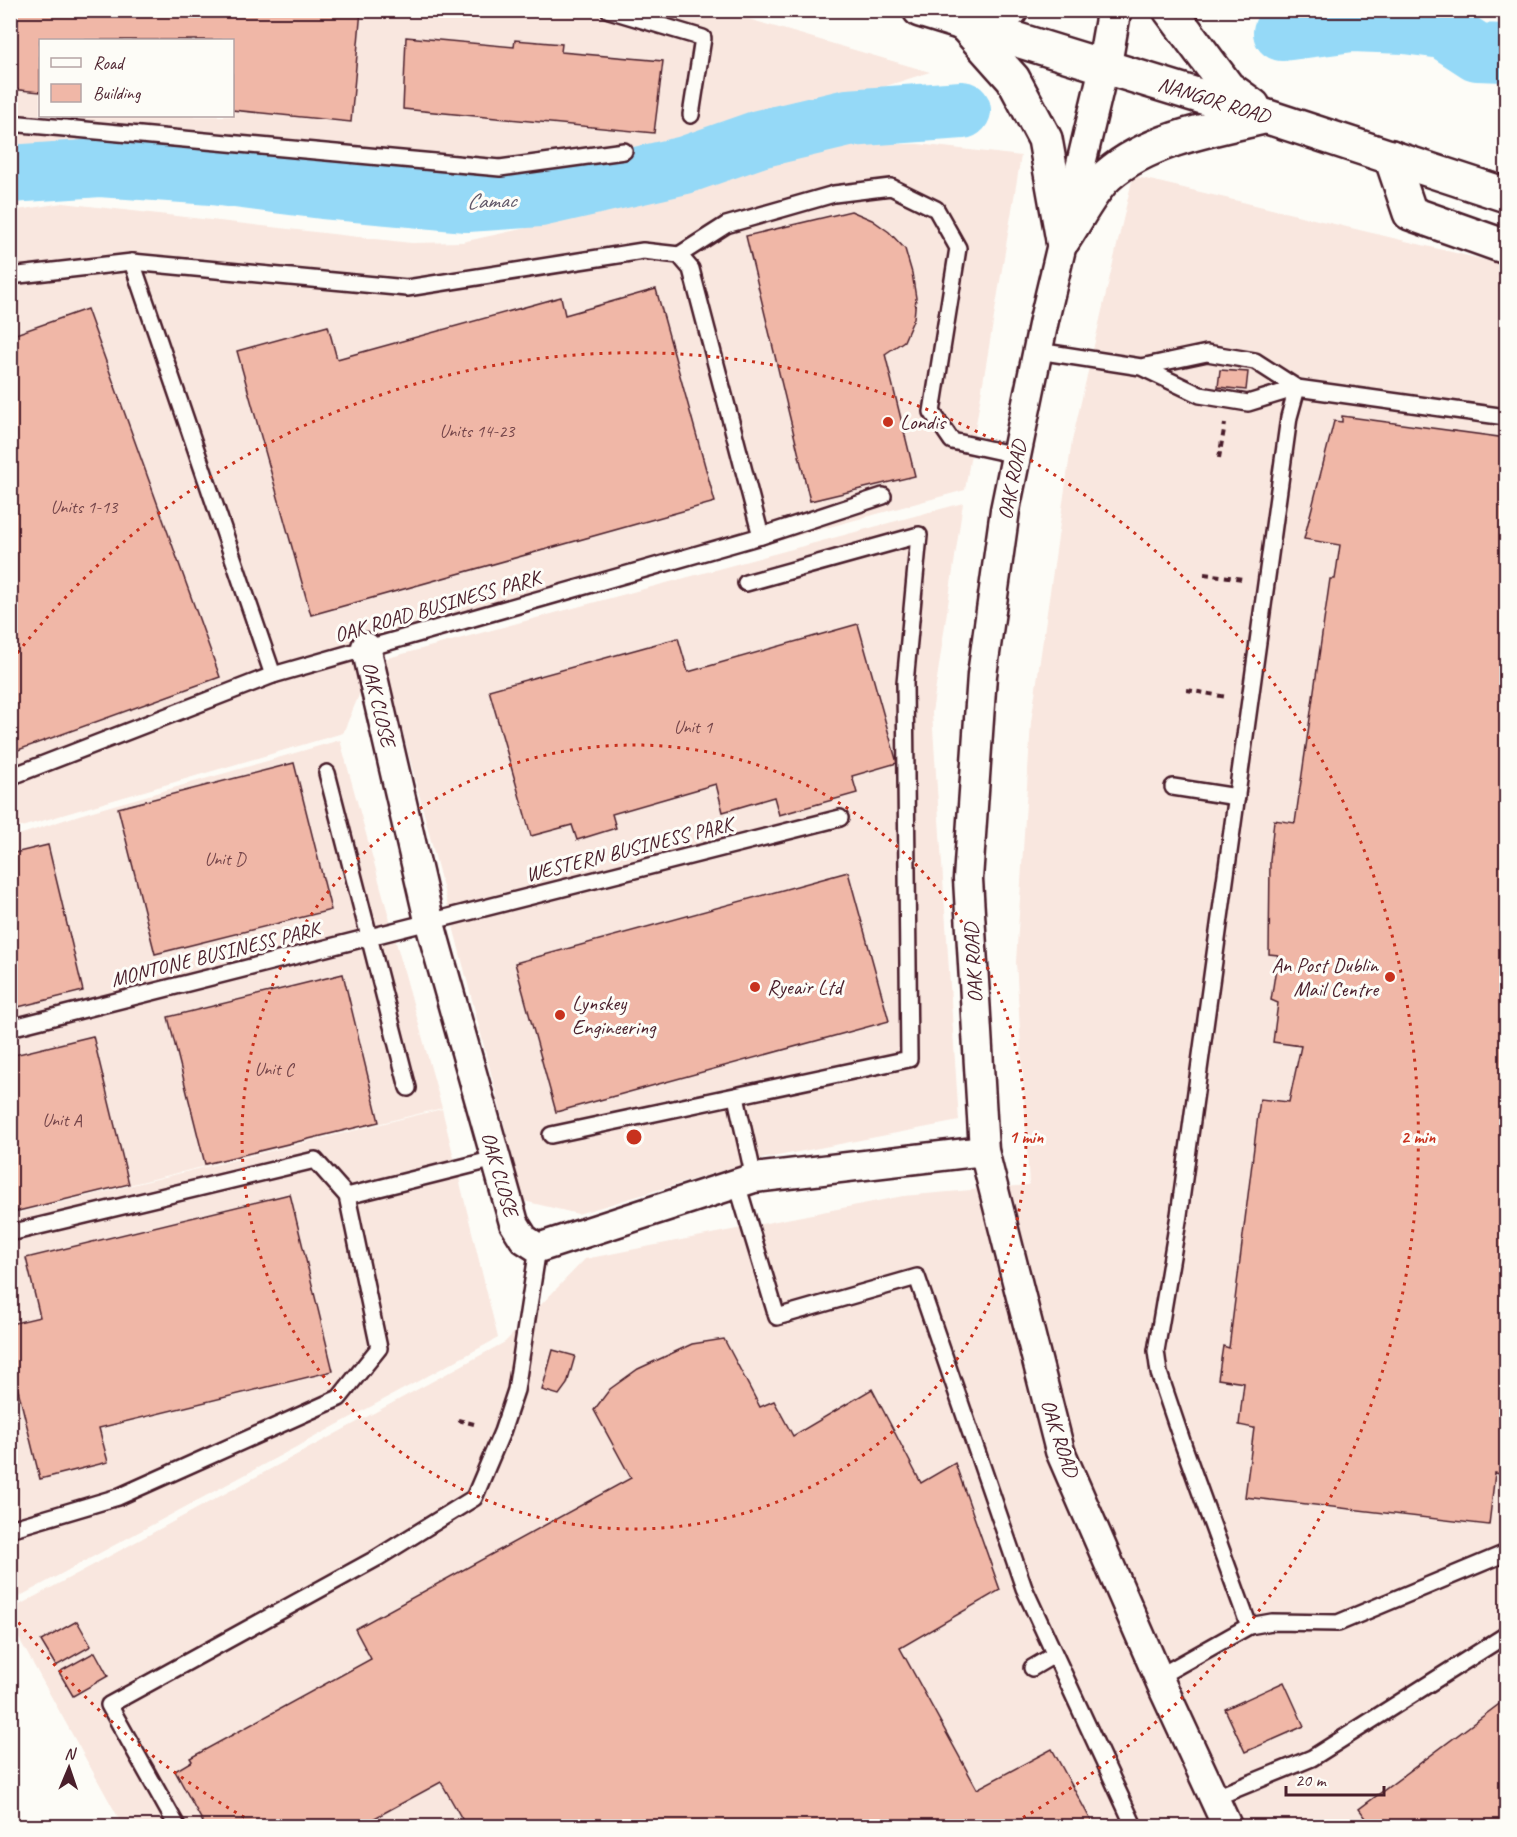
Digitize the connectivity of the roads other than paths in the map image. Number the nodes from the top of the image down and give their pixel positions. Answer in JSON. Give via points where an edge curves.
{"nodes":[{"id":1,"x":609,"y":10,"type":"edge"},
{"id":2,"x":920,"y":10,"type":"edge"},
{"id":3,"x":1011,"y":10,"type":"edge"},
{"id":4,"x":1114,"y":10,"type":"edge"},
{"id":5,"x":1170,"y":10,"type":"edge"},
{"id":6,"x":963,"y":24,"type":"junction"},
{"id":7,"x":1104,"y":67,"type":"junction"},
{"id":8,"x":691,"y":115,"type":"dead end"},
{"id":9,"x":1268,"y":117,"type":"junction"},
{"id":10,"x":10,"y":123,"type":"edge"},
{"id":11,"x":624,"y":151,"type":"dead end"},
{"id":12,"x":1390,"y":157,"type":"junction"},
{"id":13,"x":1506,"y":195,"type":"edge"},
{"id":14,"x":1063,"y":240,"type":"junction"},
{"id":15,"x":1506,"y":247,"type":"edge"},
{"id":16,"x":679,"y":255,"type":"junction"},
{"id":17,"x":132,"y":262,"type":"junction"},
{"id":18,"x":10,"y":276,"type":"edge"},
{"id":19,"x":1038,"y":351,"type":"junction"},
{"id":20,"x":1141,"y":367,"type":"junction"},
{"id":21,"x":1297,"y":388,"type":"junction"},
{"id":22,"x":1506,"y":417,"type":"edge"},
{"id":23,"x":1016,"y":455,"type":"junction"},
{"id":24,"x":883,"y":496,"type":"dead end"},
{"id":25,"x":761,"y":536,"type":"junction"},
{"id":26,"x":746,"y":583,"type":"dead end"},
{"id":27,"x":366,"y":647,"type":"junction"},
{"id":28,"x":273,"y":675,"type":"junction"},
{"id":29,"x":327,"y":772,"type":"dead end"},
{"id":30,"x":10,"y":777,"type":"edge"},
{"id":31,"x":1173,"y":787,"type":"dead end"},
{"id":32,"x":1237,"y":797,"type":"junction"},
{"id":33,"x":840,"y":818,"type":"dead end"},
{"id":34,"x":429,"y":920,"type":"junction"},
{"id":35,"x":369,"y":935,"type":"junction"},
{"id":36,"x":10,"y":1028,"type":"edge"},
{"id":37,"x":408,"y":1088,"type":"dead end"},
{"id":38,"x":736,"y":1097,"type":"junction"},
{"id":39,"x":551,"y":1135,"type":"dead end"},
{"id":40,"x":984,"y":1151,"type":"junction"},
{"id":41,"x":495,"y":1159,"type":"junction"},
{"id":42,"x":745,"y":1181,"type":"junction"},
{"id":43,"x":347,"y":1196,"type":"junction"},
{"id":44,"x":10,"y":1233,"type":"edge"},
{"id":45,"x":538,"y":1248,"type":"junction"},
{"id":46,"x":10,"y":1529,"type":"edge"},
{"id":47,"x":1506,"y":1553,"type":"edge"},
{"id":48,"x":1250,"y":1626,"type":"junction"},
{"id":49,"x":1506,"y":1635,"type":"edge"},
{"id":50,"x":1054,"y":1655,"type":"junction"},
{"id":51,"x":1032,"y":1668,"type":"dead end"},
{"id":52,"x":1158,"y":1677,"type":"junction"},
{"id":53,"x":1214,"y":1798,"type":"junction"},
{"id":54,"x":177,"y":1827,"type":"edge"},
{"id":55,"x":1134,"y":1827,"type":"edge"},
{"id":56,"x":1227,"y":1827,"type":"edge"}],
"edges":[{"from":1,"to":8,"type":"lane","via":[[703,38]]},
{"from":2,"to":6,"type":"main road","name":"NANGOR ROAD"},
{"from":3,"to":6,"type":"main road"},
{"from":4,"to":7,"type":"main road"},
{"from":5,"to":9,"type":"main road","via":[[1228,88]]},
{"from":6,"to":7,"type":"main road","name":"NANGOR ROAD"},
{"from":6,"to":14,"type":"main road","via":[[1012,79],[1045,139]]},
{"from":7,"to":9,"type":"main road","name":"NANGOR ROAD"},
{"from":7,"to":14,"type":"street","name":"OAK ROAD"},
{"from":9,"to":12,"type":"main road","name":"NANGOR ROAD"},
{"from":9,"to":14,"type":"main road","via":[[1203,131],[1133,157],[1106,176]]},
{"from":10,"to":11,"type":"lane","via":[[500,168]]},
{"from":12,"to":13,"type":"main road","name":"NANGOR ROAD"},
{"from":12,"to":15,"type":"main road","via":[[1410,213]]},
{"from":14,"to":19,"type":"street","name":"OAK ROAD"},
{"from":16,"to":17,"type":"lane","via":[[643,251],[407,288]]},
{"from":16,"to":23,"type":"lane","via":[[726,225],[834,194],[891,187],[936,208],[958,248],[932,412],[952,441]]},
{"from":16,"to":25,"type":"lane","via":[[692,269]]},
{"from":17,"to":18,"type":"lane"},
{"from":17,"to":28,"type":"lane"},
{"from":19,"to":20,"type":"lane"},
{"from":19,"to":23,"type":"street","name":"OAK ROAD"},
{"from":20,"to":21,"type":"lane","via":[[1200,395],[1248,403]]},
{"from":20,"to":21,"type":"lane","via":[[1207,353],[1256,361]]},
{"from":21,"to":22,"type":"lane"},
{"from":21,"to":32,"type":"lane","via":[[1289,417]]},
{"from":23,"to":40,"type":"street","name":"OAK ROAD","via":[[982,675],[968,879]]},
{"from":24,"to":25,"type":"lane","name":"OAK ROAD BUSINESS PARK"},
{"from":25,"to":27,"type":"lane","name":"OAK ROAD BUSINESS PARK"},
{"from":26,"to":38,"type":"lane","via":[[919,535],[905,683],[909,1059]]},
{"from":27,"to":28,"type":"lane","name":"OAK ROAD BUSINESS PARK"},
{"from":27,"to":34,"type":"street","name":"OAK CLOSE"},
{"from":28,"to":30,"type":"lane","name":"OAK ROAD BUSINESS PARK"},
{"from":29,"to":35,"type":"lane"},
{"from":31,"to":32,"type":"lane"},
{"from":32,"to":48,"type":"lane","via":[[1179,1215],[1156,1351],[1159,1373],[1188,1458]]},
{"from":33,"to":34,"type":"lane","name":"WESTERN BUSINESS PARK"},
{"from":34,"to":35,"type":"lane","name":"MONTONE BUSINESS PARK"},
{"from":34,"to":41,"type":"street","name":"OAK CLOSE"},
{"from":35,"to":36,"type":"lane","name":"MONTONE BUSINESS PARK"},
{"from":35,"to":37,"type":"lane"},
{"from":38,"to":39,"type":"lane"},
{"from":38,"to":42,"type":"lane"},
{"from":40,"to":42,"type":"street"},
{"from":40,"to":52,"type":"street","name":"OAK ROAD","via":[[1060,1451]]},
{"from":41,"to":43,"type":"lane"},
{"from":41,"to":45,"type":"street","name":"OAK CLOSE","via":[[513,1223],[524,1239]]},
{"from":42,"to":45,"type":"street"},
{"from":42,"to":50,"type":"lane","via":[[777,1317],[917,1277],[1023,1588]]},
{"from":43,"to":44,"type":"lane","via":[[315,1160]]},
{"from":43,"to":46,"type":"lane","via":[[379,1348],[339,1398],[118,1497]]},
{"from":45,"to":54,"type":"lane","via":[[516,1390],[474,1498],[377,1558],[109,1705]]},
{"from":47,"to":48,"type":"lane","via":[[1338,1623]]},
{"from":48,"to":52,"type":"lane"},
{"from":49,"to":53,"type":"lane","via":[[1312,1758]]},
{"from":50,"to":51,"type":"lane"},
{"from":50,"to":55,"type":"lane"},
{"from":52,"to":53,"type":"street","name":"OAK ROAD"},
{"from":53,"to":56,"type":"street","name":"OAK ROAD"}]}
